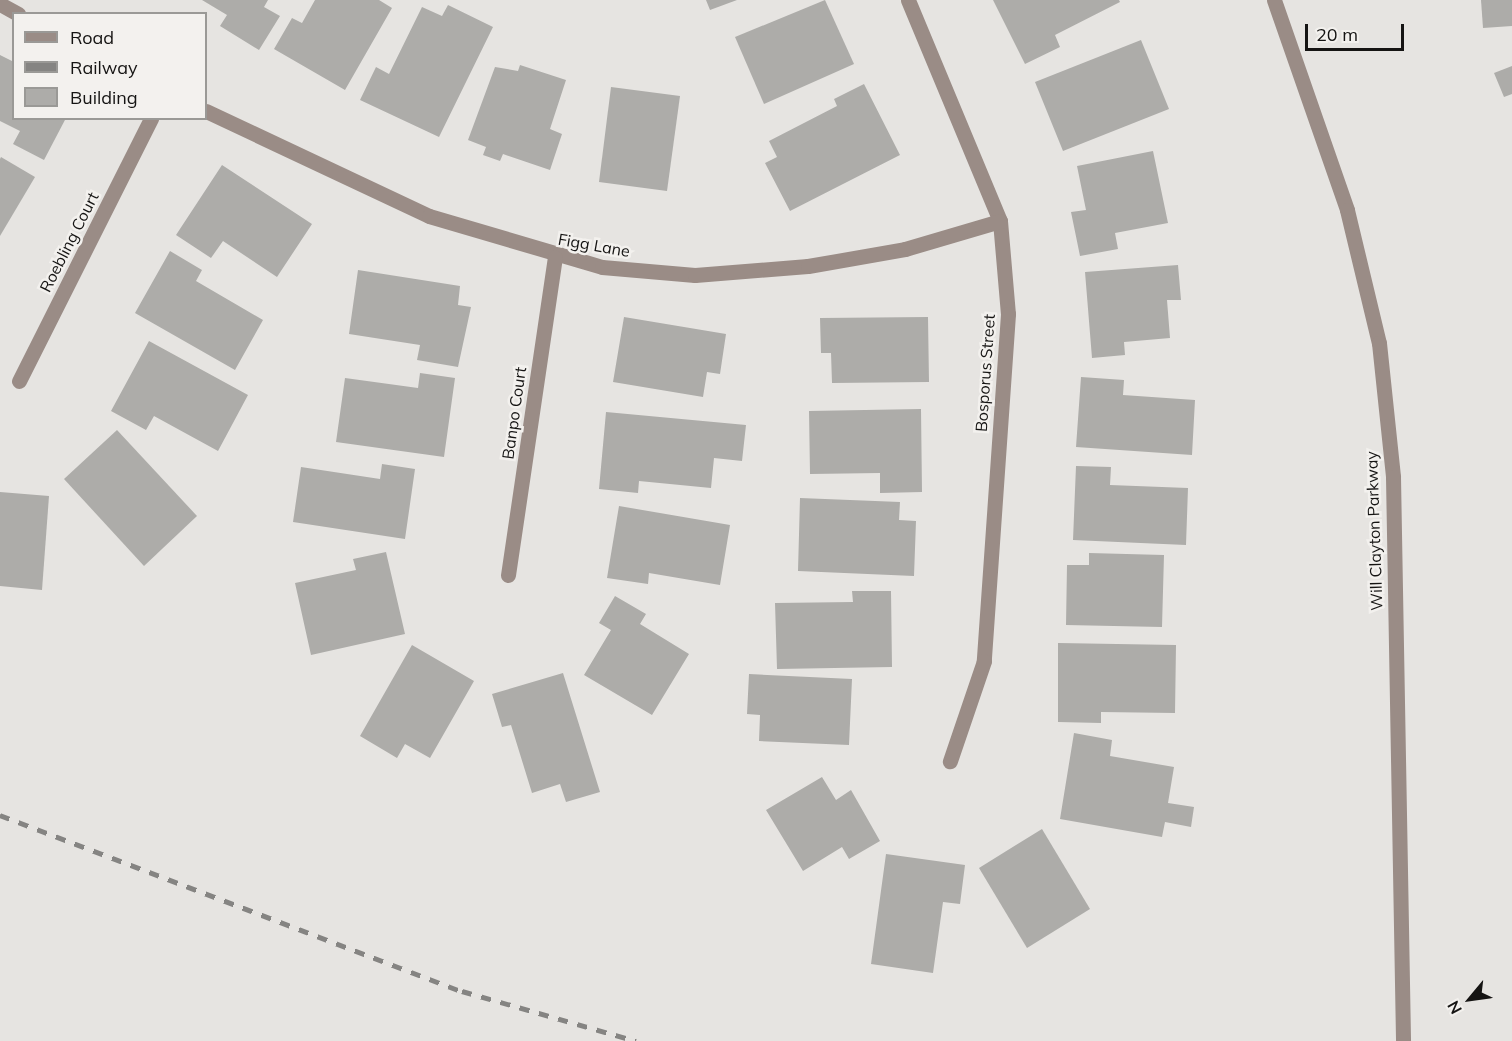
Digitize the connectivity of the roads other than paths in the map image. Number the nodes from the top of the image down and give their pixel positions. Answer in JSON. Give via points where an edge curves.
{"nodes":[{"id":1,"x":908,"y":0,"type":"edge"},
{"id":2,"x":1274,"y":0,"type":"edge"},
{"id":3,"x":0,"y":4,"type":"edge"},
{"id":4,"x":14,"y":12,"type":"edge"},
{"id":5,"x":207,"y":111,"type":"edge"},
{"id":6,"x":150,"y":120,"type":"edge"},
{"id":7,"x":1000,"y":221,"type":"junction"},
{"id":8,"x":555,"y":257,"type":"junction"},
{"id":9,"x":19,"y":381,"type":"dead end"},
{"id":10,"x":508,"y":575,"type":"dead end"},
{"id":11,"x":950,"y":761,"type":"dead end"},
{"id":12,"x":1403,"y":1041,"type":"edge"}],
"edges":[{"from":1,"to":7,"type":"street","name":"Bosporus Street"},
{"from":2,"to":12,"type":"street","name":"Will Clayton Parkway","via":[[1347,210],[1379,342],[1393,477]]},
{"from":3,"to":4,"type":"street"},
{"from":5,"to":8,"type":"street","name":"Figg Lane","via":[[429,216]]},
{"from":6,"to":9,"type":"street","name":"Roebling Court"},
{"from":7,"to":8,"type":"street","name":"Figg Lane","via":[[905,249],[808,266],[695,275]]},
{"from":7,"to":11,"type":"street","name":"Bosporus Street","via":[[1008,314],[984,661]]},
{"from":8,"to":10,"type":"street","name":"Banpo Court"}]}
